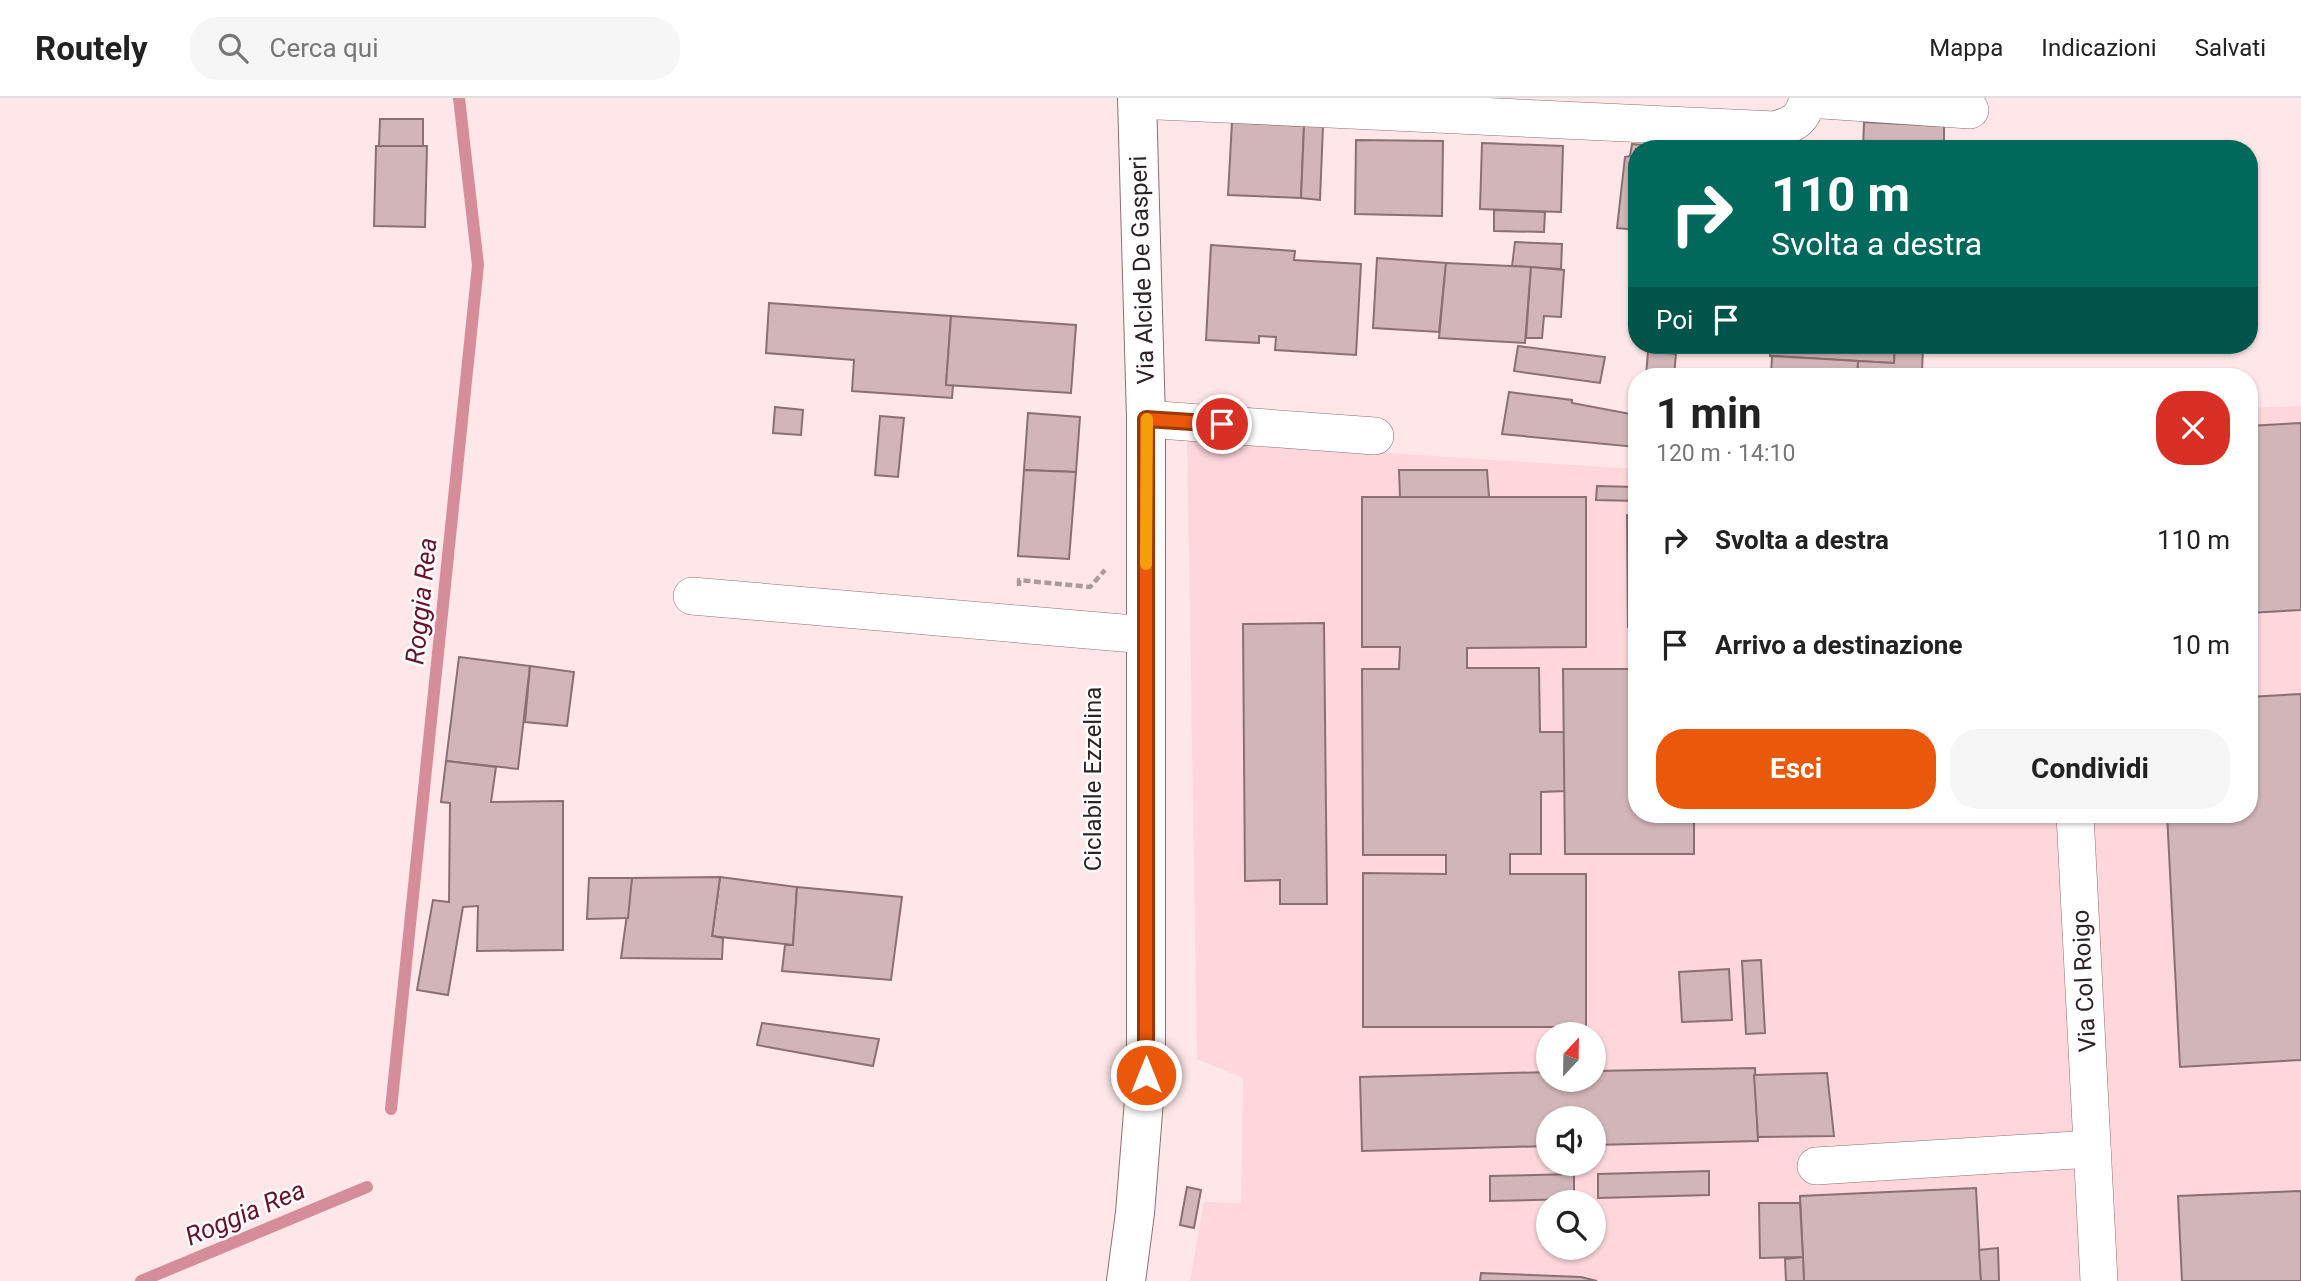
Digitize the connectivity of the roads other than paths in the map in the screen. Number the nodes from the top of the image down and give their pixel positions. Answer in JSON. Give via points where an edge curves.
{"nodes":[{"id":1,"x":1137,"y":99,"type":"edge"},
{"id":2,"x":1808,"y":99,"type":"edge"},
{"id":3,"x":1970,"y":110,"type":"dead end"},
{"id":4,"x":1146,"y":419,"type":"junction"},
{"id":5,"x":1375,"y":436,"type":"dead end"},
{"id":6,"x":692,"y":596,"type":"dead end"},
{"id":7,"x":1146,"y":635,"type":"junction"},
{"id":8,"x":2076,"y":823,"type":"edge"},
{"id":9,"x":2092,"y":1149,"type":"junction"},
{"id":10,"x":1816,"y":1166,"type":"dead end"},
{"id":11,"x":1126,"y":1281,"type":"edge"},
{"id":12,"x":2099,"y":1281,"type":"edge"}],
"edges":[{"from":1,"to":2,"type":"street","via":[[1775,130],[1793,125],[1803,115]]},
{"from":1,"to":4,"type":"main road","name":"Via Alcide De Gasperi"},
{"from":2,"to":3,"type":"street"},
{"from":4,"to":5,"type":"street"},
{"from":4,"to":7,"type":"main road","name":"Via Alcide De Gasperi"},
{"from":6,"to":7,"type":"street"},
{"from":7,"to":11,"type":"main road","name":"Via Alcide De Gasperi","via":[[1146,1075]]},
{"from":8,"to":9,"type":"street","name":"Via Col Roigo"},
{"from":9,"to":10,"type":"street"},
{"from":9,"to":12,"type":"street","name":"Via Col Roigo"}]}
